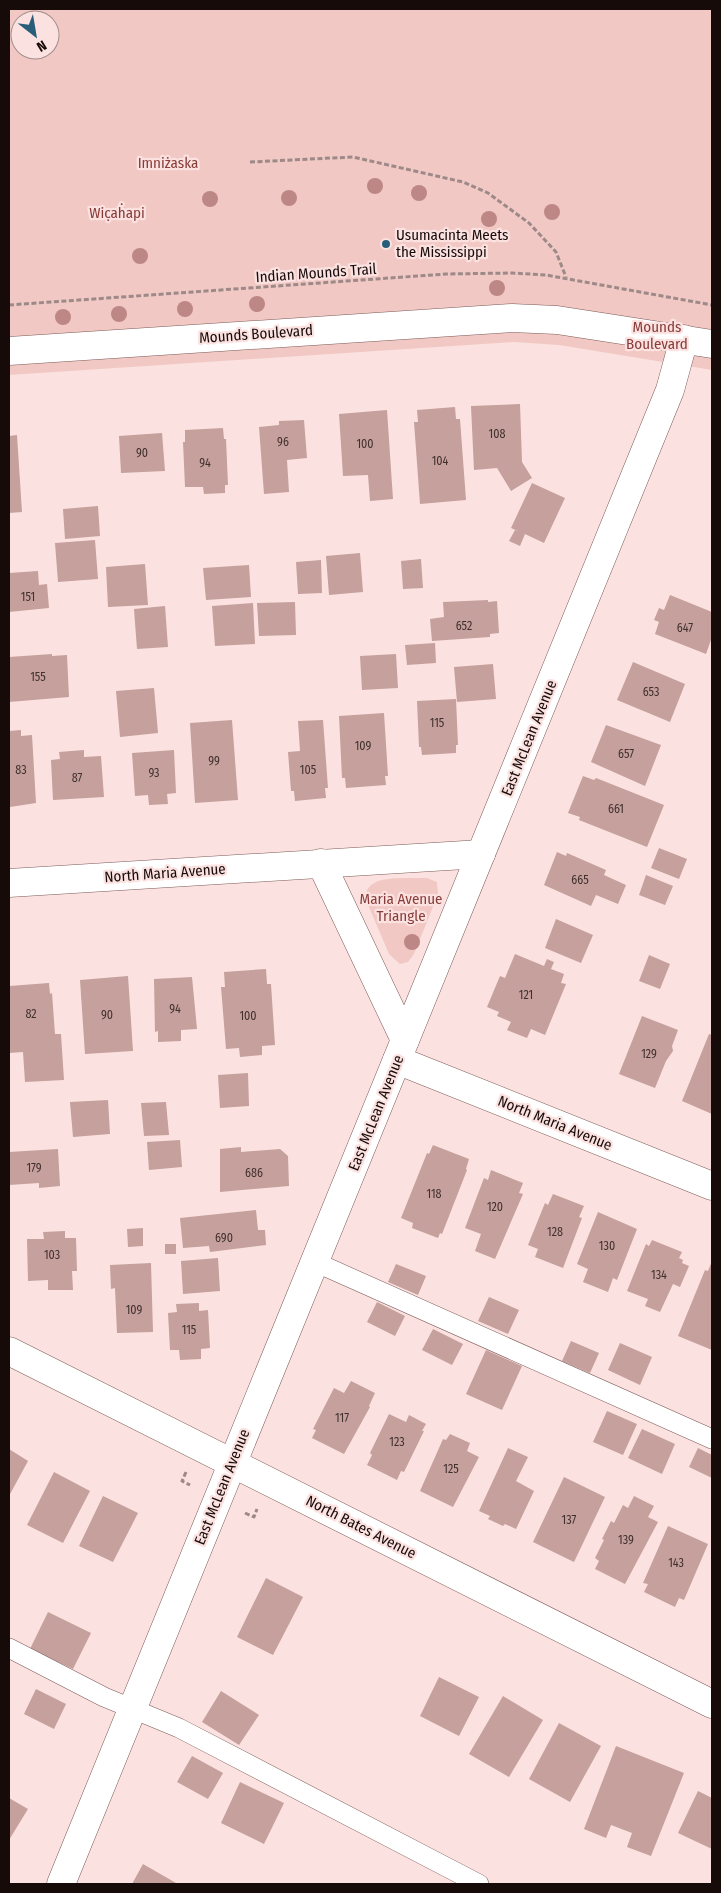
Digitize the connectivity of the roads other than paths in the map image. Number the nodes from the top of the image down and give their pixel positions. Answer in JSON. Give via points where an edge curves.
{"nodes":[{"id":1,"x":684,"y":339,"type":"junction"},
{"id":2,"x":712,"y":344,"type":"edge"},
{"id":3,"x":9,"y":352,"type":"edge"},
{"id":4,"x":481,"y":854,"type":"junction"},
{"id":5,"x":321,"y":863,"type":"junction"},
{"id":6,"x":9,"y":883,"type":"edge"},
{"id":7,"x":401,"y":1050,"type":"junction"},
{"id":8,"x":712,"y":1186,"type":"edge"},
{"id":9,"x":316,"y":1262,"type":"junction"},
{"id":10,"x":9,"y":1351,"type":"edge"},
{"id":11,"x":712,"y":1439,"type":"edge"},
{"id":12,"x":232,"y":1462,"type":"junction"},
{"id":13,"x":9,"y":1648,"type":"edge"},
{"id":14,"x":711,"y":1699,"type":"edge"},
{"id":15,"x":134,"y":1709,"type":"junction"},
{"id":16,"x":61,"y":1884,"type":"edge"},
{"id":17,"x":479,"y":1884,"type":"edge"}],
"edges":[{"from":1,"to":2,"type":"street","name":"Mounds Boulevard"},
{"from":1,"to":3,"type":"street","name":"Mounds Boulevard","via":[[556,320],[512,318]]},
{"from":1,"to":4,"type":"street","name":"East McLean Avenue","via":[[672,385]]},
{"from":4,"to":5,"type":"street","name":"North Maria Avenue"},
{"from":4,"to":7,"type":"street","name":"East McLean Avenue"},
{"from":5,"to":6,"type":"street","name":"North Maria Avenue"},
{"from":5,"to":7,"type":"street"},
{"from":7,"to":8,"type":"street","name":"North Maria Avenue"},
{"from":7,"to":9,"type":"street","name":"East McLean Avenue"},
{"from":9,"to":11,"type":"lane"},
{"from":9,"to":12,"type":"street","name":"East McLean Avenue"},
{"from":10,"to":12,"type":"street","name":"North Bates Avenue"},
{"from":12,"to":14,"type":"street","name":"North Bates Avenue"},
{"from":12,"to":15,"type":"street","name":"East McLean Avenue"},
{"from":13,"to":15,"type":"lane"},
{"from":15,"to":16,"type":"street","name":"East McLean Avenue"},
{"from":15,"to":17,"type":"lane","via":[[179,1728]]}]}
